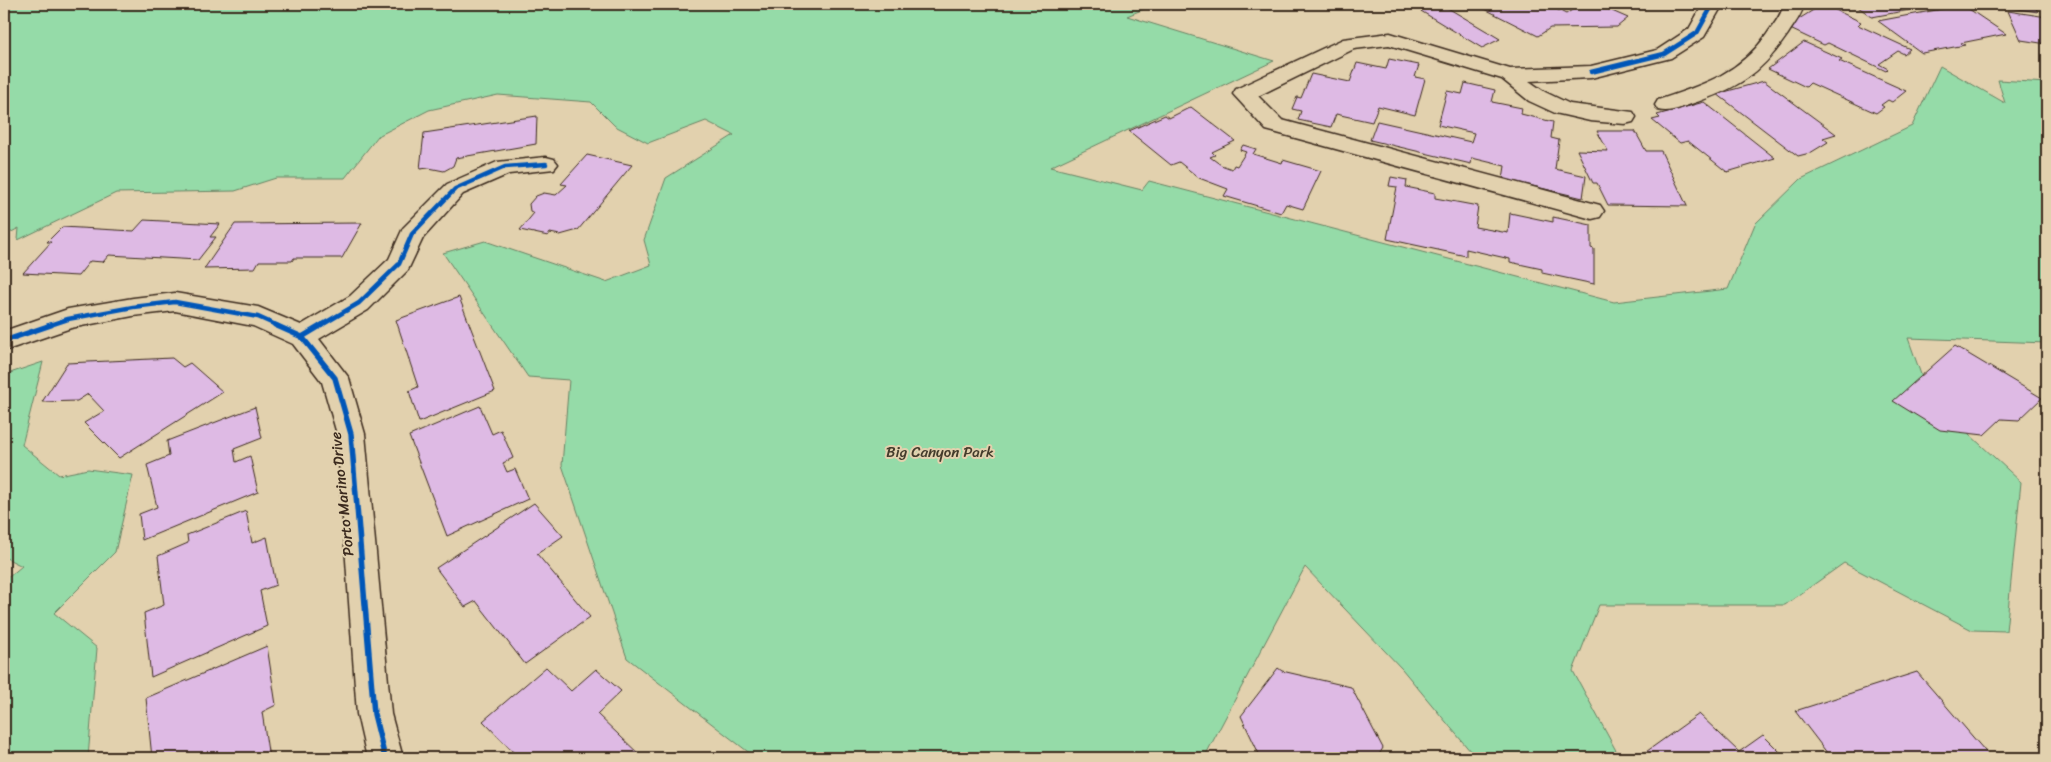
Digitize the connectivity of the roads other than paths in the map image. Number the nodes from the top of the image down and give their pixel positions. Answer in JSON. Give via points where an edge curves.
{"nodes":[{"id":1,"x":1713,"y":4,"type":"edge"},
{"id":2,"x":1794,"y":4,"type":"edge"},
{"id":3,"x":1509,"y":75,"type":"junction"},
{"id":4,"x":1666,"y":105,"type":"dead end"},
{"id":5,"x":1625,"y":117,"type":"dead end"},
{"id":6,"x":546,"y":164,"type":"dead end"},
{"id":7,"x":1592,"y":211,"type":"dead end"},
{"id":8,"x":302,"y":337,"type":"junction"},
{"id":9,"x":4,"y":341,"type":"edge"},
{"id":10,"x":385,"y":758,"type":"edge"}],
"edges":[{"from":1,"to":3,"type":"street","via":[[1697,33],[1664,54],[1591,72]]},
{"from":2,"to":4,"type":"street","via":[[1792,13],[1754,64],[1709,90]]},
{"from":3,"to":5,"type":"street","via":[[1547,104],[1579,114]]},
{"from":3,"to":7,"type":"street","via":[[1390,39],[1350,43],[1244,94],[1274,125]]},
{"from":6,"to":8,"type":"street","via":[[506,167],[455,189],[412,234],[399,264],[359,303]]},
{"from":8,"to":9,"type":"street","name":"Porto Marino Drive","via":[[258,317],[175,302],[68,319]]},
{"from":8,"to":10,"type":"street","name":"Porto Marino Drive","via":[[335,378],[351,434],[374,714]]}]}
